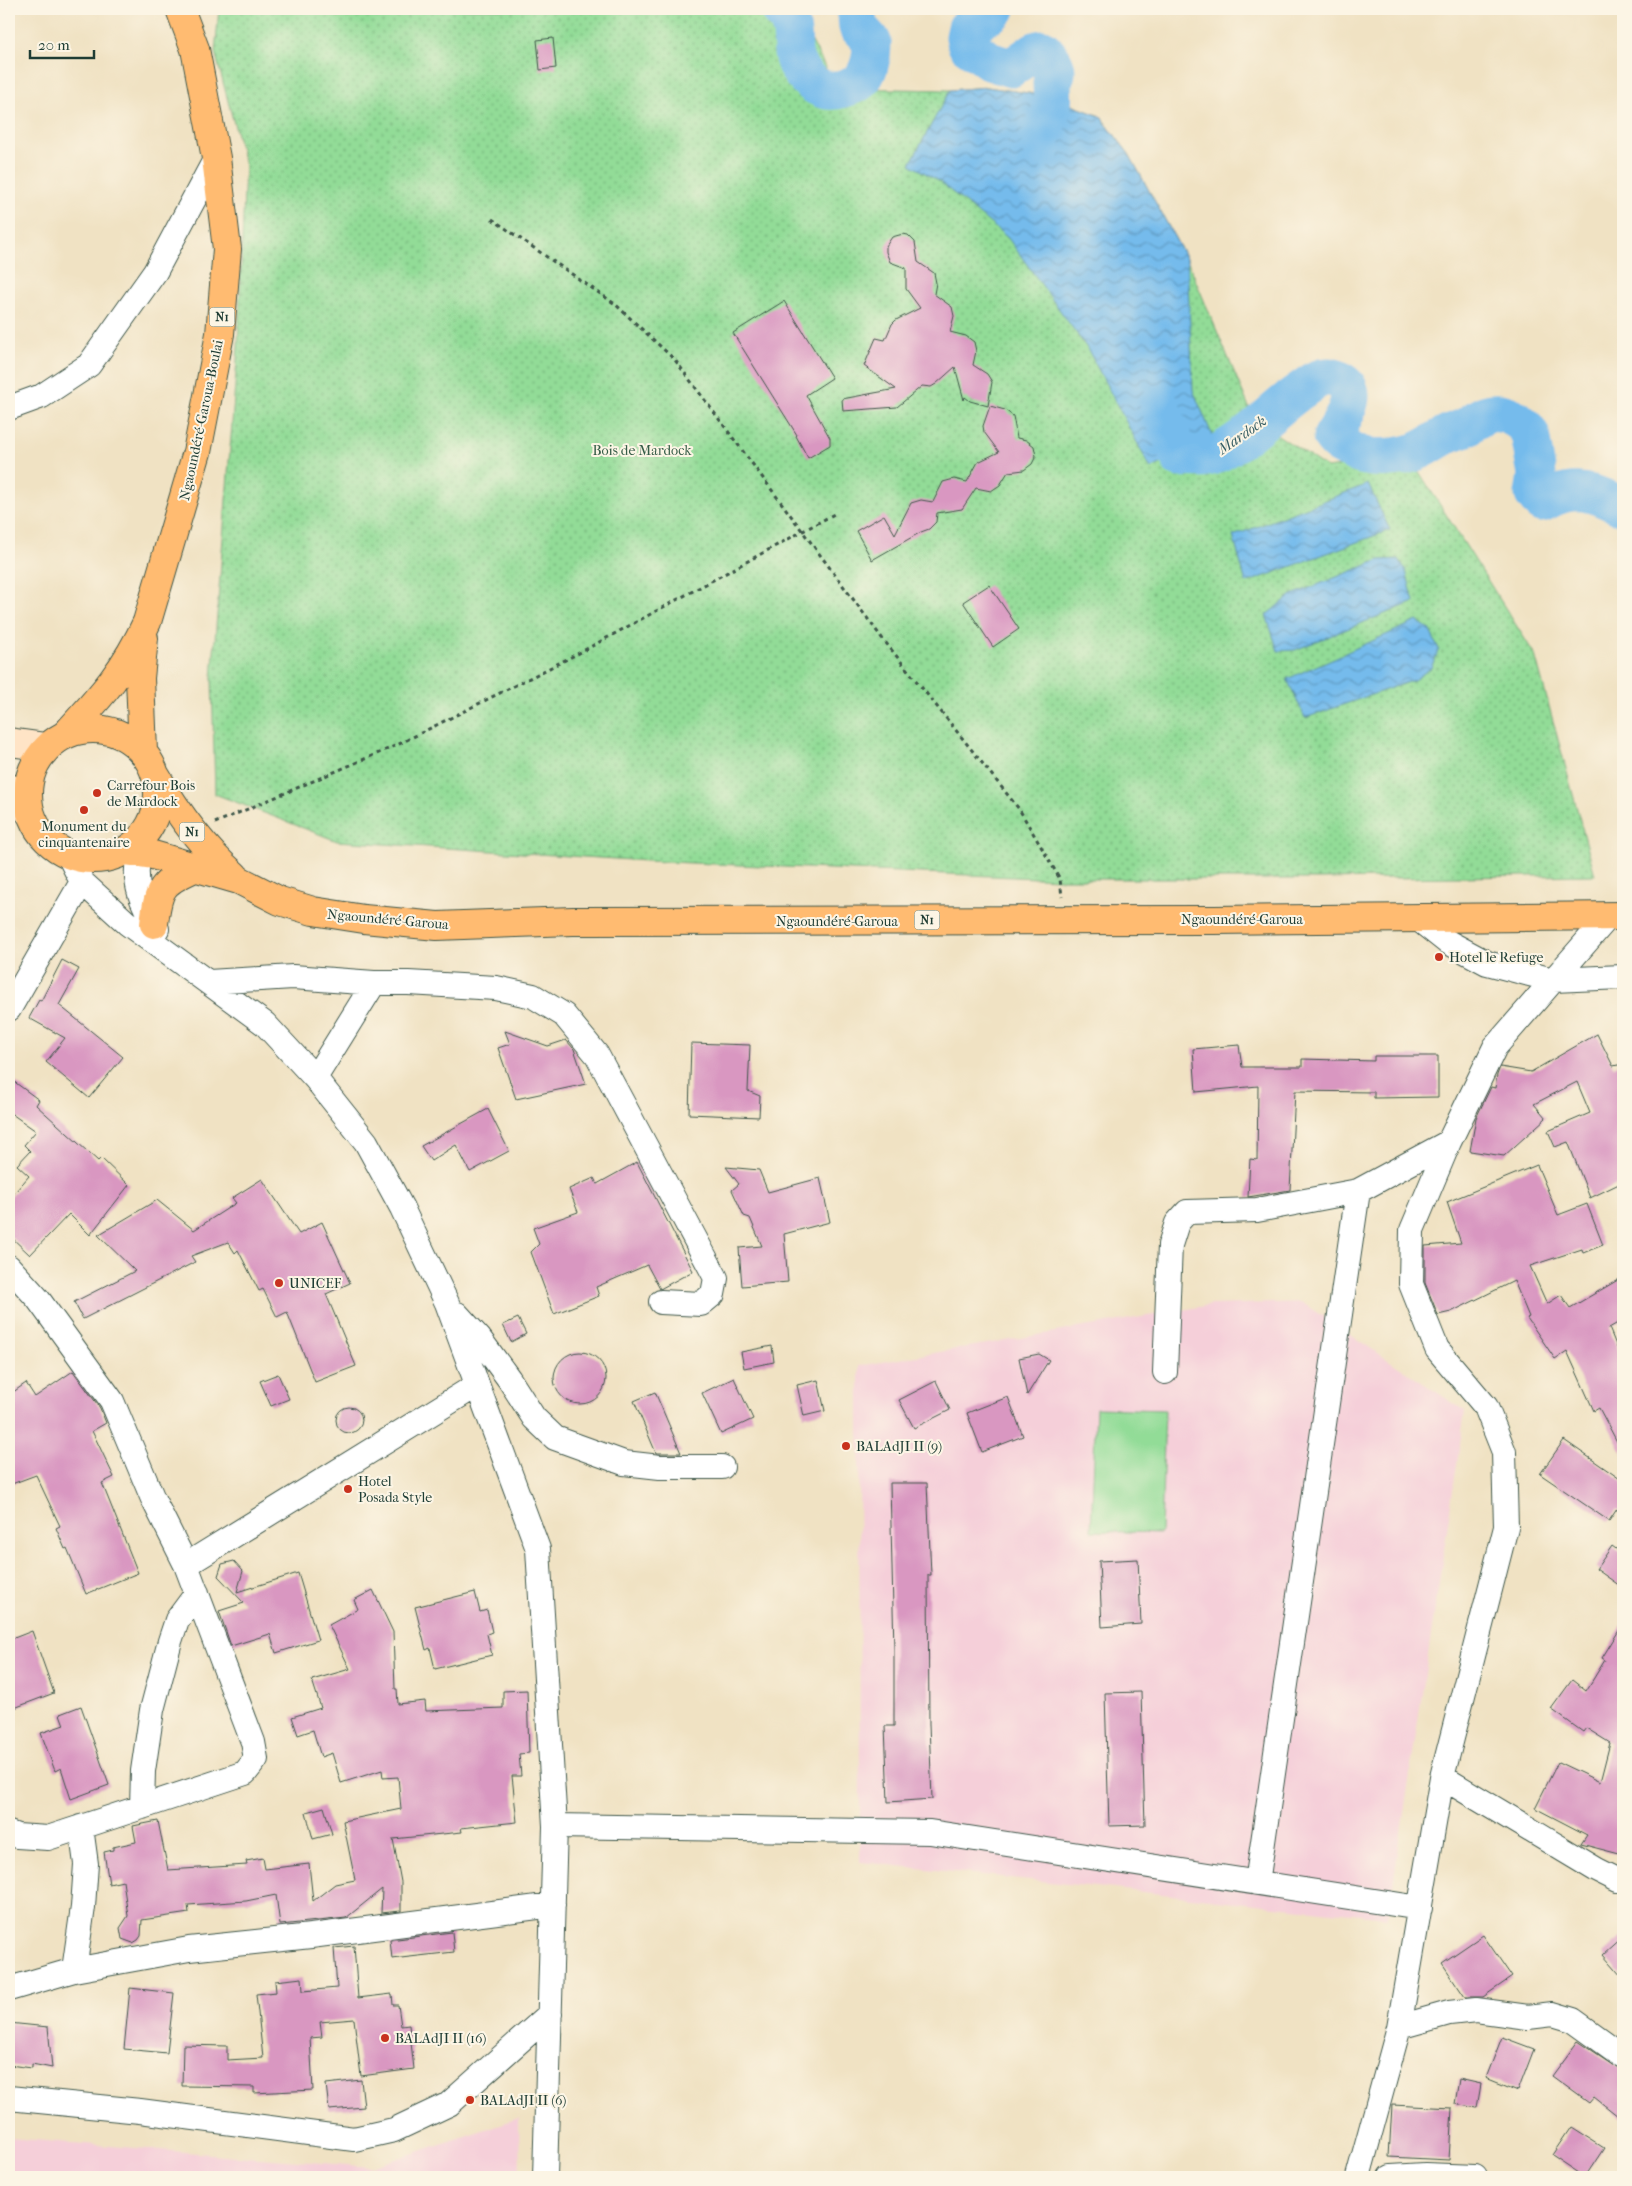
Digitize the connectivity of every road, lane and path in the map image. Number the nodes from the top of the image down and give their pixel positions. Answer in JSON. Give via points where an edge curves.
{"nodes":[{"id":1,"x":180,"y":9,"type":"edge"},
{"id":2,"x":216,"y":158,"type":"junction"},
{"id":3,"x":492,"y":219,"type":"dead end"},
{"id":4,"x":9,"y":408,"type":"edge"},
{"id":5,"x":836,"y":513,"type":"dead end"},
{"id":6,"x":803,"y":530,"type":"junction"},
{"id":7,"x":147,"y":622,"type":"junction"},
{"id":8,"x":56,"y":740,"type":"junction"},
{"id":9,"x":9,"y":742,"type":"edge"},
{"id":10,"x":143,"y":751,"type":"junction"},
{"id":11,"x":156,"y":775,"type":"junction"},
{"id":12,"x":9,"y":788,"type":"edge"},
{"id":13,"x":29,"y":812,"type":"junction"},
{"id":14,"x":192,"y":832,"type":"junction"},
{"id":15,"x":132,"y":852,"type":"junction"},
{"id":16,"x":69,"y":856,"type":"junction"},
{"id":17,"x":197,"y":867,"type":"junction"},
{"id":18,"x":239,"y":880,"type":"junction"},
{"id":19,"x":82,"y":882,"type":"junction"},
{"id":20,"x":1616,"y":916,"type":"edge"},
{"id":21,"x":1417,"y":918,"type":"junction"},
{"id":22,"x":1065,"y":920,"type":"junction"},
{"id":23,"x":154,"y":924,"type":"junction"},
{"id":24,"x":170,"y":952,"type":"junction"},
{"id":25,"x":1623,"y":977,"type":"edge"},
{"id":26,"x":1553,"y":980,"type":"junction"},
{"id":27,"x":209,"y":982,"type":"junction"},
{"id":28,"x":374,"y":983,"type":"junction"},
{"id":29,"x":9,"y":1009,"type":"edge"},
{"id":30,"x":315,"y":1078,"type":"junction"},
{"id":31,"x":1449,"y":1142,"type":"junction"},
{"id":32,"x":1358,"y":1191,"type":"junction"},
{"id":33,"x":9,"y":1267,"type":"edge"},
{"id":34,"x":661,"y":1302,"type":"dead end"},
{"id":35,"x":447,"y":1303,"type":"junction"},
{"id":36,"x":1165,"y":1372,"type":"dead end"},
{"id":37,"x":477,"y":1385,"type":"junction"},
{"id":38,"x":722,"y":1467,"type":"dead end"},
{"id":39,"x":186,"y":1565,"type":"junction"},
{"id":40,"x":197,"y":1593,"type":"junction"},
{"id":41,"x":1442,"y":1777,"type":"junction"},
{"id":42,"x":142,"y":1807,"type":"junction"},
{"id":43,"x":555,"y":1826,"type":"junction"},
{"id":44,"x":81,"y":1828,"type":"junction"},
{"id":45,"x":9,"y":1833,"type":"edge"},
{"id":46,"x":1623,"y":1878,"type":"edge"},
{"id":47,"x":1257,"y":1883,"type":"junction"},
{"id":48,"x":553,"y":1905,"type":"junction"},
{"id":49,"x":1420,"y":1908,"type":"junction"},
{"id":50,"x":74,"y":1970,"type":"junction"},
{"id":51,"x":9,"y":1989,"type":"edge"},
{"id":52,"x":550,"y":2014,"type":"junction"},
{"id":53,"x":1399,"y":2027,"type":"junction"},
{"id":54,"x":1623,"y":2056,"type":"edge"},
{"id":55,"x":9,"y":2098,"type":"edge"},
{"id":56,"x":545,"y":2177,"type":"edge"},
{"id":57,"x":1358,"y":2177,"type":"edge"},
{"id":58,"x":1391,"y":2177,"type":"edge"},
{"id":59,"x":1475,"y":2177,"type":"edge"}],
"edges":[{"from":1,"to":2,"type":"highway","name":"Ngaoundéré-Garoua-Boulai","number":"N1","via":[[195,49]]},
{"from":2,"to":4,"type":"street","via":[[155,272],[89,365],[42,396]]},
{"from":2,"to":7,"type":"highway","name":"Ngaoundéré-Garoua-Boulai","number":"N1","via":[[227,249],[220,334],[197,452]]},
{"from":3,"to":6,"type":"path","via":[[615,304],[675,360]]},
{"from":5,"to":6,"type":"path"},
{"from":6,"to":14,"type":"path","via":[[581,652],[396,746]]},
{"from":6,"to":22,"type":"path","via":[[882,638],[1019,810],[1060,879]]},
{"from":7,"to":8,"type":"highway","name":"Ngaoundéré-Garoua-Boulai","number":"N1","via":[[135,648],[111,684]]},
{"from":7,"to":10,"type":"highway","name":"Ngaoundéré-Garoua-Boulai","number":"N1","via":[[140,678]]},
{"from":8,"to":9,"type":"main road"},
{"from":8,"to":10,"type":"highway","via":[[94,728],[121,734]]},
{"from":8,"to":13,"type":"highway","via":[[33,766],[27,789]]},
{"from":10,"to":11,"type":"highway"},
{"from":11,"to":14,"type":"highway","name":"Ngaoundéré-Garoua","number":"N1"},
{"from":11,"to":15,"type":"highway","via":[[158,797],[154,819]]},
{"from":12,"to":13,"type":"main road"},
{"from":13,"to":16,"type":"highway","via":[[44,839]]},
{"from":14,"to":18,"type":"highway","name":"Ngaoundéré-Garoua","number":"N1"},
{"from":15,"to":16,"type":"highway","via":[[88,860]]},
{"from":15,"to":17,"type":"highway","name":"Ngaoundéré-Garoua","number":"N1"},
{"from":15,"to":23,"type":"street","via":[[136,886]]},
{"from":16,"to":19,"type":"street"},
{"from":17,"to":18,"type":"highway","name":"Ngaoundéré-Garoua","number":"N1"},
{"from":17,"to":23,"type":"highway","via":[[179,874],[161,890]]},
{"from":18,"to":22,"type":"highway","name":"Ngaoundéré-Garoua","number":"N1","via":[[280,901],[313,911],[437,926],[573,921]]},
{"from":19,"to":24,"type":"street","via":[[127,923]]},
{"from":19,"to":29,"type":"street"},
{"from":20,"to":21,"type":"highway","name":"Ngaoundéré-Garoua","number":"N1"},
{"from":20,"to":26,"type":"street"},
{"from":21,"to":22,"type":"highway","name":"Ngaoundéré-Garoua","number":"N1"},
{"from":21,"to":26,"type":"street","via":[[1446,941],[1487,963]]},
{"from":23,"to":24,"type":"street"},
{"from":24,"to":27,"type":"street"},
{"from":25,"to":26,"type":"street"},
{"from":26,"to":31,"type":"street","via":[[1495,1047]]},
{"from":27,"to":28,"type":"street","via":[[293,977]]},
{"from":27,"to":30,"type":"street","via":[[265,1024]]},
{"from":28,"to":30,"type":"street"},
{"from":28,"to":34,"type":"street","via":[[496,988],[533,996],[564,1015],[597,1055],[716,1278],[713,1294],[701,1304]]},
{"from":30,"to":35,"type":"street","via":[[366,1142]]},
{"from":31,"to":32,"type":"street"},
{"from":31,"to":41,"type":"street","via":[[1412,1230],[1411,1284],[1437,1349],[1486,1407],[1504,1452],[1506,1527]]},
{"from":32,"to":36,"type":"street","via":[[1256,1210],[1187,1212],[1177,1223],[1170,1245]]},
{"from":32,"to":47,"type":"street"},
{"from":33,"to":39,"type":"street","via":[[38,1299],[112,1401],[153,1499]]},
{"from":35,"to":37,"type":"street"},
{"from":35,"to":38,"type":"street","via":[[479,1338],[534,1418],[555,1438],[624,1463],[660,1467]]},
{"from":37,"to":39,"type":"street"},
{"from":37,"to":43,"type":"street","via":[[538,1549]]},
{"from":39,"to":40,"type":"street"},
{"from":40,"to":42,"type":"street","via":[[178,1620],[152,1710],[143,1771]]},
{"from":40,"to":42,"type":"street","via":[[256,1759],[245,1773]]},
{"from":41,"to":46,"type":"street","via":[[1598,1870],[1617,1880]]},
{"from":41,"to":49,"type":"street"},
{"from":42,"to":44,"type":"street"},
{"from":43,"to":47,"type":"street","via":[[930,1832]]},
{"from":43,"to":48,"type":"street"},
{"from":44,"to":45,"type":"street","via":[[48,1838]]},
{"from":44,"to":50,"type":"street","via":[[86,1864]]},
{"from":47,"to":49,"type":"street"},
{"from":48,"to":50,"type":"street","via":[[312,1936],[189,1948]]},
{"from":48,"to":52,"type":"street"},
{"from":49,"to":53,"type":"street"},
{"from":50,"to":51,"type":"street"},
{"from":52,"to":55,"type":"street","via":[[449,2104],[394,2130],[354,2138]]},
{"from":52,"to":56,"type":"street"},
{"from":53,"to":54,"type":"street","via":[[1449,2013],[1476,2010],[1528,2017],[1553,2014],[1573,2020]]},
{"from":53,"to":57,"type":"street"},
{"from":58,"to":59,"type":"street"}]}
